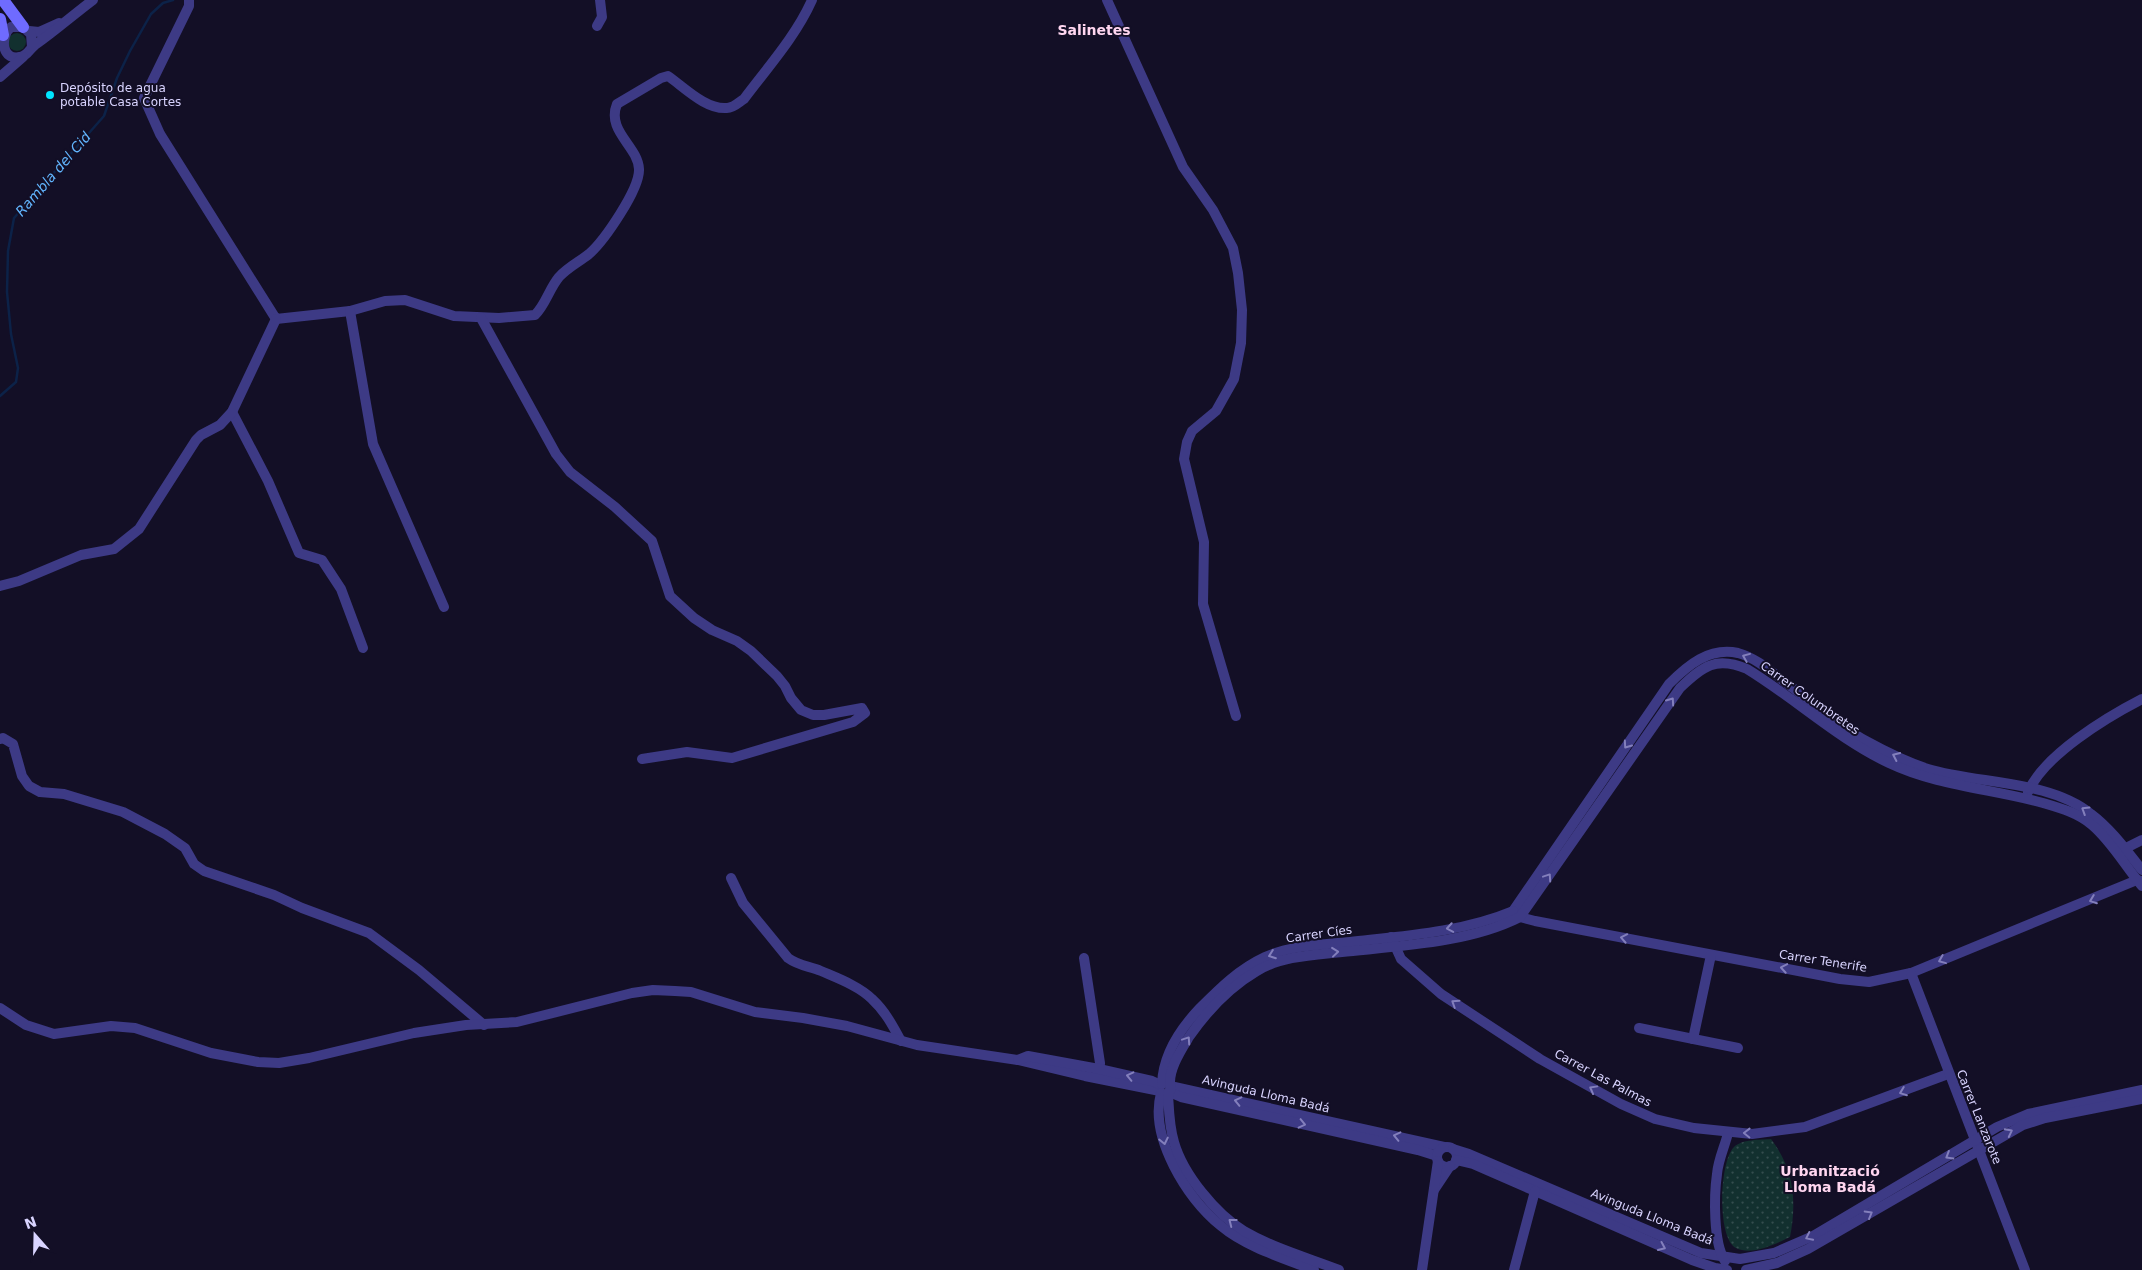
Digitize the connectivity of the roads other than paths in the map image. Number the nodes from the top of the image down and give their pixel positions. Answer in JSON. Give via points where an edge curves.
{"nodes":[{"id":1,"x":3,"y":0,"type":"edge"},
{"id":2,"x":93,"y":0,"type":"edge"},
{"id":3,"x":189,"y":0,"type":"edge"},
{"id":4,"x":600,"y":0,"type":"edge"},
{"id":5,"x":812,"y":0,"type":"edge"},
{"id":6,"x":1108,"y":0,"type":"edge"},
{"id":7,"x":75,"y":14,"type":"junction"},
{"id":8,"x":0,"y":19,"type":"edge"},
{"id":9,"x":597,"y":26,"type":"dead end"},
{"id":10,"x":26,"y":29,"type":"junction"},
{"id":11,"x":2,"y":44,"type":"edge"},
{"id":12,"x":32,"y":47,"type":"junction"},
{"id":13,"x":23,"y":57,"type":"junction"},
{"id":14,"x":0,"y":77,"type":"edge"},
{"id":15,"x":350,"y":311,"type":"junction"},
{"id":16,"x":481,"y":318,"type":"junction"},
{"id":17,"x":276,"y":319,"type":"junction"},
{"id":18,"x":232,"y":412,"type":"junction"},
{"id":19,"x":0,"y":586,"type":"edge"},
{"id":20,"x":444,"y":607,"type":"dead end"},
{"id":21,"x":363,"y":648,"type":"dead end"},
{"id":22,"x":2142,"y":699,"type":"edge"},
{"id":23,"x":1236,"y":716,"type":"dead end"},
{"id":24,"x":0,"y":739,"type":"edge"},
{"id":25,"x":642,"y":759,"type":"dead end"},
{"id":26,"x":2028,"y":793,"type":"junction"},
{"id":27,"x":2142,"y":840,"type":"edge"},
{"id":28,"x":2121,"y":850,"type":"junction"},
{"id":29,"x":2142,"y":870,"type":"edge"},
{"id":30,"x":731,"y":878,"type":"dead end"},
{"id":31,"x":2140,"y":882,"type":"edge"},
{"id":32,"x":1516,"y":914,"type":"junction"},
{"id":33,"x":1393,"y":942,"type":"junction"},
{"id":34,"x":1711,"y":955,"type":"junction"},
{"id":35,"x":1084,"y":958,"type":"dead end"},
{"id":36,"x":1911,"y":974,"type":"junction"},
{"id":37,"x":0,"y":1008,"type":"edge"},
{"id":38,"x":484,"y":1025,"type":"junction"},
{"id":39,"x":1639,"y":1028,"type":"dead end"},
{"id":40,"x":1693,"y":1039,"type":"junction"},
{"id":41,"x":901,"y":1041,"type":"junction"},
{"id":42,"x":1738,"y":1048,"type":"dead end"},
{"id":43,"x":1099,"y":1074,"type":"junction"},
{"id":44,"x":1948,"y":1074,"type":"junction"},
{"id":45,"x":1165,"y":1089,"type":"junction"},
{"id":46,"x":2142,"y":1090,"type":"edge"},
{"id":47,"x":2142,"y":1099,"type":"edge"},
{"id":48,"x":1728,"y":1133,"type":"junction"},
{"id":49,"x":1976,"y":1140,"type":"junction"},
{"id":50,"x":1449,"y":1148,"type":"junction"},
{"id":51,"x":1980,"y":1150,"type":"junction"},
{"id":52,"x":1437,"y":1159,"type":"junction"},
{"id":53,"x":1453,"y":1163,"type":"junction"},
{"id":54,"x":1434,"y":1191,"type":"junction"},
{"id":55,"x":1536,"y":1191,"type":"junction"},
{"id":56,"x":1722,"y":1257,"type":"junction"},
{"id":57,"x":1314,"y":1270,"type":"edge"},
{"id":58,"x":1339,"y":1270,"type":"edge"},
{"id":59,"x":1422,"y":1270,"type":"edge"},
{"id":60,"x":1514,"y":1270,"type":"edge"},
{"id":61,"x":1729,"y":1270,"type":"edge"},
{"id":62,"x":1746,"y":1270,"type":"edge"},
{"id":63,"x":2025,"y":1270,"type":"edge"}],
"edges":[{"from":1,"to":10,"type":"street"},
{"from":2,"to":7,"type":"street"},
{"from":3,"to":17,"type":"street","via":[[189,6],[144,98],[160,134]]},
{"from":4,"to":9,"type":"street","via":[[602,18]]},
{"from":5,"to":16,"type":"street","via":[[790,38],[736,105],[729,108],[714,106],[668,76],[617,104],[616,123],[620,136],[637,156],[640,172],[614,223],[588,255],[571,265],[559,278],[535,315]]},
{"from":6,"to":23,"type":"street","via":[[1183,167],[1214,210],[1233,248],[1238,273],[1241,343],[1234,379],[1216,411],[1192,431],[1184,459],[1204,542],[1203,604]]},
{"from":7,"to":10,"type":"street","via":[[39,32]]},
{"from":7,"to":12,"type":"street"},
{"from":8,"to":11,"type":"street"},
{"from":10,"to":11,"type":"street","via":[[12,27]]},
{"from":10,"to":12,"type":"street","via":[[33,38]]},
{"from":11,"to":13,"type":"street","via":[[10,56]]},
{"from":12,"to":13,"type":"street"},
{"from":13,"to":14,"type":"street"},
{"from":15,"to":16,"type":"street","via":[[385,301],[405,300],[454,316]]},
{"from":15,"to":17,"type":"street"},
{"from":15,"to":20,"type":"street","via":[[374,444]]},
{"from":16,"to":25,"type":"street","via":[[556,454],[570,472],[616,507],[652,541],[670,596],[694,618],[737,641],[765,663],[801,710],[824,715],[862,708],[865,713],[853,722],[732,758],[687,752]]},
{"from":17,"to":18,"type":"street"},
{"from":18,"to":19,"type":"street","via":[[220,425],[196,440],[139,528],[114,549],[81,555]]},
{"from":18,"to":21,"type":"street","via":[[268,481],[299,553],[322,560],[341,589]]},
{"from":22,"to":26,"type":"street","via":[[2079,737],[2049,764]]},
{"from":24,"to":38,"type":"street","via":[[13,744],[28,786],[40,792],[64,794],[123,812],[185,848],[194,864],[204,871],[274,894],[369,933]]},
{"from":26,"to":28,"type":"street","name":"Carrer Columbretes","via":[[2091,824]]},
{"from":26,"to":32,"type":"street","name":"Carrer Columbretes","via":[[1954,783],[1910,772],[1858,748],[1748,669],[1732,662],[1718,663],[1704,668],[1680,688]]},
{"from":27,"to":28,"type":"street"},
{"from":28,"to":29,"type":"street","name":"Carrer Columbretes"},
{"from":28,"to":31,"type":"street","name":"Carrer Columbretes"},
{"from":30,"to":41,"type":"street","via":[[743,904],[788,958],[836,978],[871,998]]},
{"from":31,"to":36,"type":"street","name":"Carrer Tenerife","one_way":true},
{"from":32,"to":33,"type":"street","name":"Carrer Cíes","via":[[1504,925],[1481,931]]},
{"from":34,"to":32,"type":"street","name":"Carrer Tenerife","one_way":true},
{"from":33,"to":45,"type":"street","name":"Carrer Cíes","via":[[1304,956],[1258,970],[1227,993],[1198,1024],[1182,1047]]},
{"from":48,"to":33,"type":"street","name":"Carrer Las Palmas","one_way":true,"via":[[1655,1119],[1540,1059],[1441,994],[1408,966]]},
{"from":36,"to":34,"type":"street","name":"Carrer Tenerife","one_way":true,"via":[[1869,982]]},
{"from":34,"to":40,"type":"street"},
{"from":35,"to":43,"type":"street"},
{"from":36,"to":44,"type":"street","name":"Carrer Lanzarote"},
{"from":37,"to":38,"type":"street","name":"Avinguda Lloma Badá","via":[[26,1025],[54,1034],[111,1026],[135,1028],[211,1053],[242,1060],[279,1062],[414,1033]]},
{"from":38,"to":41,"type":"street","name":"Avinguda Lloma Badá","via":[[517,1022],[654,990],[691,992],[755,1012],[847,1026]]},
{"from":39,"to":40,"type":"street"},
{"from":40,"to":42,"type":"street"},
{"from":41,"to":43,"type":"street","name":"Avinguda Lloma Badá","via":[[1021,1061],[1028,1056]]},
{"from":43,"to":45,"type":"street","name":"Avinguda Lloma Badá","via":[[1152,1081]]},
{"from":44,"to":48,"type":"street","name":"Carrer Las Palmas","one_way":true,"via":[[1805,1127],[1752,1134]]},
{"from":44,"to":49,"type":"street","name":"Carrer Lanzarote"},
{"from":50,"to":45,"type":"street","name":"Avinguda Lloma Badá","one_way":true},
{"from":45,"to":52,"type":"street","name":"Avinguda Lloma Badá","one_way":true,"via":[[1181,1097],[1418,1150]]},
{"from":45,"to":57,"type":"street","name":"Carrer Cíes","one_way":true,"via":[[1159,1105],[1163,1142],[1178,1174],[1198,1202],[1221,1226],[1240,1239]]},
{"from":58,"to":45,"type":"street","name":"Carrer Cíes","one_way":true,"via":[[1243,1231],[1221,1213],[1188,1173],[1174,1145]]},
{"from":46,"to":49,"type":"street","name":"Avinguda Lloma Badá","via":[[2028,1114]]},
{"from":51,"to":47,"type":"street","one_way":true,"via":[[2023,1125],[2045,1118]]},
{"from":48,"to":56,"type":"street","via":[[1717,1172],[1716,1212]]},
{"from":49,"to":51,"type":"street","name":"Carrer Lanzarote"},
{"from":49,"to":56,"type":"street","name":"Avinguda Lloma Badá","one_way":true,"via":[[1805,1239],[1774,1253],[1740,1259]]},
{"from":50,"to":52,"type":"street","via":[[1439,1151]]},
{"from":50,"to":53,"type":"street","via":[[1456,1154]]},
{"from":50,"to":56,"type":"street","name":"Avinguda Lloma Badá","via":[[1700,1254]]},
{"from":62,"to":51,"type":"street","one_way":true,"via":[[1777,1263],[1808,1249]]},
{"from":51,"to":63,"type":"street","name":"Carrer Lanzarote"},
{"from":52,"to":53,"type":"street","via":[[1444,1167]]},
{"from":52,"to":54,"type":"street"},
{"from":53,"to":54,"type":"street"},
{"from":53,"to":55,"type":"street","name":"Avinguda Lloma Badá","via":[[1473,1164]]},
{"from":54,"to":59,"type":"street"},
{"from":55,"to":60,"type":"street"},
{"from":55,"to":61,"type":"street","name":"Avinguda Lloma Badá","one_way":true,"via":[[1692,1260]]},
{"from":56,"to":61,"type":"street"}]}
